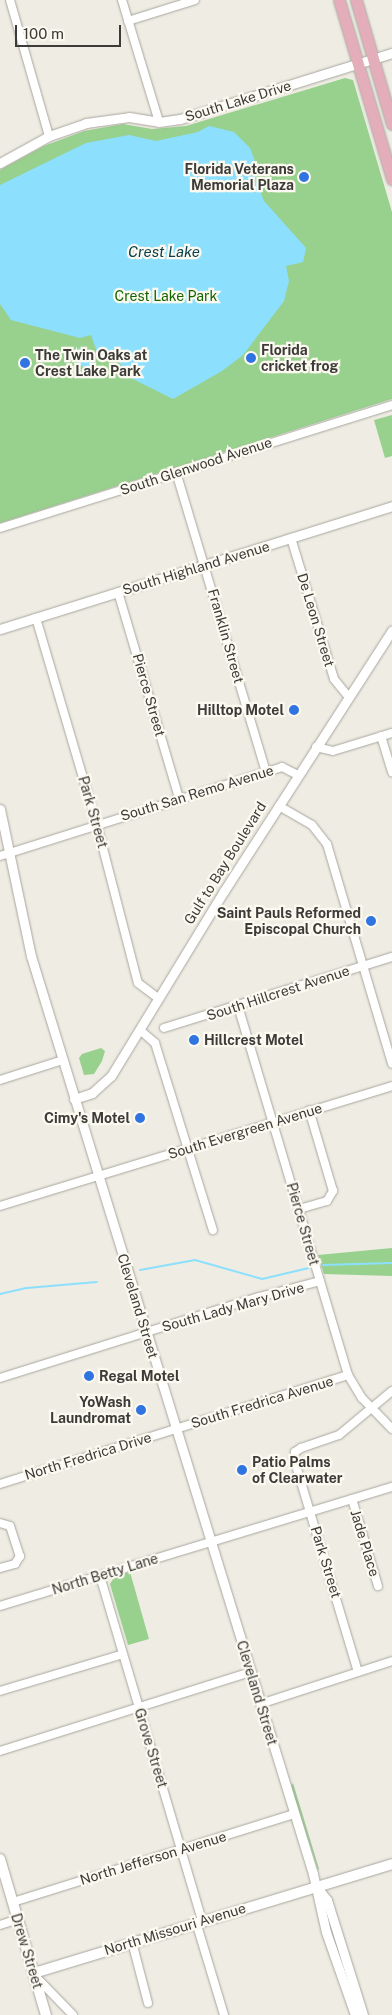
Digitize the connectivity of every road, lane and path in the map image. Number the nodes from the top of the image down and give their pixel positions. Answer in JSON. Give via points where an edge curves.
{"nodes":[{"id":1,"x":10,"y":0,"type":"edge"},
{"id":2,"x":122,"y":0,"type":"edge"},
{"id":3,"x":195,"y":0,"type":"edge"},
{"id":4,"x":339,"y":0,"type":"edge"},
{"id":5,"x":356,"y":0,"type":"edge"},
{"id":6,"x":128,"y":21,"type":"junction"},
{"id":7,"x":392,"y":53,"type":"edge"},
{"id":8,"x":373,"y":59,"type":"junction"},
{"id":9,"x":358,"y":63,"type":"junction"},
{"id":10,"x":159,"y":122,"type":"junction"},
{"id":11,"x":392,"y":124,"type":"edge"},
{"id":12,"x":49,"y":136,"type":"junction"},
{"id":13,"x":0,"y":163,"type":"edge"},
{"id":14,"x":390,"y":167,"type":"edge"},
{"id":15,"x":392,"y":179,"type":"edge"},
{"id":16,"x":392,"y":405,"type":"edge"},
{"id":17,"x":176,"y":472,"type":"junction"},
{"id":18,"x":392,"y":506,"type":"edge"},
{"id":19,"x":0,"y":528,"type":"edge"},
{"id":20,"x":291,"y":538,"type":"junction"},
{"id":21,"x":205,"y":565,"type":"junction"},
{"id":22,"x":118,"y":592,"type":"junction"},
{"id":23,"x":36,"y":618,"type":"junction"},
{"id":24,"x":0,"y":629,"type":"edge"},
{"id":25,"x":392,"y":630,"type":"edge"},
{"id":26,"x":348,"y":696,"type":"junction"},
{"id":27,"x":392,"y":733,"type":"edge"},
{"id":28,"x":382,"y":736,"type":"junction"},
{"id":29,"x":316,"y":747,"type":"junction"},
{"id":30,"x":266,"y":772,"type":"junction"},
{"id":31,"x":392,"y":772,"type":"edge"},
{"id":32,"x":298,"y":775,"type":"junction"},
{"id":33,"x":179,"y":798,"type":"junction"},
{"id":34,"x":279,"y":806,"type":"junction"},
{"id":35,"x":0,"y":809,"type":"edge"},
{"id":36,"x":97,"y":825,"type":"junction"},
{"id":37,"x":5,"y":854,"type":"edge"},
{"id":38,"x":392,"y":957,"type":"edge"},
{"id":39,"x":362,"y":966,"type":"junction"},
{"id":40,"x":158,"y":998,"type":"junction"},
{"id":41,"x":238,"y":1006,"type":"junction"},
{"id":42,"x":164,"y":1028,"type":"dead end"},
{"id":43,"x":140,"y":1030,"type":"junction"},
{"id":44,"x":63,"y":1060,"type":"junction"},
{"id":45,"x":392,"y":1064,"type":"edge"},
{"id":46,"x":0,"y":1080,"type":"edge"},
{"id":47,"x":392,"y":1086,"type":"edge"},
{"id":48,"x":74,"y":1099,"type":"junction"},
{"id":49,"x":309,"y":1110,"type":"junction"},
{"id":50,"x":273,"y":1121,"type":"junction"},
{"id":51,"x":188,"y":1148,"type":"junction"},
{"id":52,"x":98,"y":1176,"type":"junction"},
{"id":53,"x":0,"y":1206,"type":"edge"},
{"id":54,"x":299,"y":1209,"type":"junction"},
{"id":55,"x":213,"y":1230,"type":"dead end"},
{"id":56,"x":319,"y":1277,"type":"junction"},
{"id":57,"x":146,"y":1333,"type":"junction"},
{"id":58,"x":348,"y":1375,"type":"junction"},
{"id":59,"x":0,"y":1378,"type":"edge"},
{"id":60,"x":392,"y":1391,"type":"edge"},
{"id":61,"x":371,"y":1408,"type":"junction"},
{"id":62,"x":176,"y":1429,"type":"junction"},
{"id":63,"x":392,"y":1429,"type":"edge"},
{"id":64,"x":0,"y":1484,"type":"edge"},
{"id":65,"x":392,"y":1487,"type":"edge"},
{"id":66,"x":352,"y":1499,"type":"junction"},
{"id":67,"x":311,"y":1512,"type":"junction"},
{"id":68,"x":0,"y":1523,"type":"edge"},
{"id":69,"x":210,"y":1542,"type":"junction"},
{"id":70,"x":0,"y":1568,"type":"edge"},
{"id":71,"x":100,"y":1576,"type":"junction"},
{"id":72,"x":378,"y":1586,"type":"dead end"},
{"id":73,"x":0,"y":1606,"type":"edge"},
{"id":74,"x":123,"y":1654,"type":"junction"},
{"id":75,"x":392,"y":1661,"type":"edge"},
{"id":76,"x":250,"y":1672,"type":"junction"},
{"id":77,"x":358,"y":1672,"type":"junction"},
{"id":78,"x":0,"y":1691,"type":"edge"},
{"id":79,"x":260,"y":1704,"type":"junction"},
{"id":80,"x":139,"y":1708,"type":"junction"},
{"id":81,"x":0,"y":1751,"type":"edge"},
{"id":82,"x":294,"y":1814,"type":"junction"},
{"id":83,"x":181,"y":1850,"type":"junction"},
{"id":84,"x":0,"y":1859,"type":"edge"},
{"id":85,"x":392,"y":1864,"type":"edge"},
{"id":86,"x":316,"y":1886,"type":"junction"},
{"id":87,"x":13,"y":1902,"type":"junction"},
{"id":88,"x":18,"y":1919,"type":"junction"},
{"id":89,"x":199,"y":1921,"type":"junction"},
{"id":90,"x":0,"y":1925,"type":"edge"},
{"id":91,"x":132,"y":1942,"type":"junction"},
{"id":92,"x":34,"y":1973,"type":"junction"},
{"id":93,"x":148,"y":2003,"type":"dead end"},
{"id":94,"x":46,"y":2015,"type":"edge"},
{"id":95,"x":73,"y":2015,"type":"edge"},
{"id":96,"x":224,"y":2015,"type":"edge"},
{"id":97,"x":355,"y":2015,"type":"edge"},
{"id":98,"x":362,"y":2015,"type":"edge"}],
"edges":[{"from":1,"to":12,"type":"street"},
{"from":2,"to":6,"type":"street"},
{"from":3,"to":6,"type":"street"},
{"from":4,"to":9,"type":"main road"},
{"from":5,"to":8,"type":"main road"},
{"from":6,"to":10,"type":"street"},
{"from":7,"to":8,"type":"street","name":"South Lake Drive"},
{"from":8,"to":9,"type":"street","name":"South Lake Drive"},
{"from":8,"to":11,"type":"main road"},
{"from":9,"to":10,"type":"street","name":"South Lake Drive","via":[[204,113]]},
{"from":9,"to":14,"type":"main road"},
{"from":10,"to":12,"type":"street","name":"South Lake Drive","via":[[108,118]]},
{"from":12,"to":13,"type":"street","name":"South Lake Drive"},
{"from":14,"to":15,"type":"main road"},
{"from":16,"to":17,"type":"street","name":"South Glenwood Avenue"},
{"from":17,"to":19,"type":"street","name":"South Glenwood Avenue"},
{"from":17,"to":21,"type":"street","name":"Franklin Street"},
{"from":18,"to":20,"type":"street","name":"South Highland Avenue"},
{"from":20,"to":21,"type":"street","name":"South Highland Avenue"},
{"from":20,"to":26,"type":"street","name":"De Leon Street","via":[[334,679]]},
{"from":21,"to":22,"type":"street","name":"South Highland Avenue"},
{"from":21,"to":30,"type":"street","name":"Franklin Street"},
{"from":22,"to":23,"type":"street","name":"South Highland Avenue"},
{"from":22,"to":33,"type":"street","name":"Pierce Street"},
{"from":23,"to":24,"type":"street","name":"South Highland Avenue"},
{"from":23,"to":36,"type":"street","name":"Park Street"},
{"from":25,"to":26,"type":"street","name":"Gulf to Bay Boulevard"},
{"from":26,"to":29,"type":"street","name":"Gulf to Bay Boulevard"},
{"from":27,"to":28,"type":"street"},
{"from":28,"to":29,"type":"street","via":[[334,751]]},
{"from":28,"to":31,"type":"street"},
{"from":29,"to":32,"type":"street","name":"Gulf to Bay Boulevard"},
{"from":30,"to":32,"type":"street","name":"South San Remo Avenue","via":[[282,767]]},
{"from":30,"to":33,"type":"street","name":"South San Remo Avenue"},
{"from":32,"to":34,"type":"street","name":"Gulf to Bay Boulevard"},
{"from":33,"to":36,"type":"street","name":"South San Remo Avenue"},
{"from":34,"to":39,"type":"street","via":[[322,834]]},
{"from":34,"to":40,"type":"street","name":"Gulf to Bay Boulevard"},
{"from":35,"to":37,"type":"street","name":"Cleveland Street"},
{"from":36,"to":37,"type":"street","name":"South San Remo Avenue"},
{"from":36,"to":40,"type":"street","name":"Park Street","via":[[138,982]]},
{"from":37,"to":44,"type":"street","name":"Cleveland Street"},
{"from":38,"to":39,"type":"street","name":"South Hillcrest Avenue"},
{"from":39,"to":41,"type":"street","name":"South Hillcrest Avenue"},
{"from":39,"to":45,"type":"street"},
{"from":40,"to":43,"type":"street","name":"Gulf to Bay Boulevard"},
{"from":41,"to":42,"type":"street","name":"South Hillcrest Avenue"},
{"from":41,"to":50,"type":"street","name":"Pierce Street"},
{"from":43,"to":48,"type":"street","name":"Gulf to Bay Boulevard","via":[[102,1087]]},
{"from":43,"to":51,"type":"street","via":[[155,1043]]},
{"from":44,"to":46,"type":"street"},
{"from":44,"to":48,"type":"street","name":"Cleveland Street"},
{"from":47,"to":49,"type":"street","name":"South Evergreen Avenue"},
{"from":48,"to":52,"type":"street","name":"Cleveland Street"},
{"from":49,"to":50,"type":"street","name":"South Evergreen Avenue"},
{"from":49,"to":54,"type":"street","via":[[333,1191],[327,1201]]},
{"from":50,"to":51,"type":"street","name":"South Evergreen Avenue"},
{"from":50,"to":54,"type":"street","name":"Pierce Street"},
{"from":51,"to":52,"type":"street","name":"South Evergreen Avenue"},
{"from":51,"to":55,"type":"street"},
{"from":52,"to":53,"type":"street","name":"South Evergreen Avenue"},
{"from":52,"to":57,"type":"street","name":"Cleveland Street"},
{"from":54,"to":56,"type":"street","name":"Pierce Street"},
{"from":56,"to":57,"type":"street","name":"South Lady Mary Drive"},
{"from":56,"to":58,"type":"street","name":"Pierce Street"},
{"from":57,"to":59,"type":"street","name":"South Lady Mary Drive"},
{"from":57,"to":62,"type":"street","name":"Cleveland Street"},
{"from":58,"to":61,"type":"street","name":"Pierce Street"},
{"from":58,"to":62,"type":"street","name":"South Fredrica Avenue"},
{"from":60,"to":61,"type":"street"},
{"from":61,"to":63,"type":"street","name":"Pierce Street"},
{"from":61,"to":67,"type":"street","name":"Park Street","via":[[339,1435],[295,1452],[294,1458]]},
{"from":62,"to":64,"type":"street","name":"North Fredrica Drive"},
{"from":62,"to":69,"type":"street","name":"Cleveland Street"},
{"from":65,"to":66,"type":"street","name":"North Betty Lane"},
{"from":66,"to":67,"type":"street","name":"North Betty Lane"},
{"from":66,"to":72,"type":"street","name":"Jade Place"},
{"from":67,"to":69,"type":"street","name":"North Betty Lane"},
{"from":67,"to":77,"type":"street","name":"Park Street"},
{"from":68,"to":70,"type":"street","via":[[10,1526],[20,1556],[15,1564]]},
{"from":69,"to":71,"type":"street","name":"North Betty Lane"},
{"from":69,"to":76,"type":"street","name":"Cleveland Street"},
{"from":71,"to":73,"type":"street","name":"North Betty Lane"},
{"from":71,"to":74,"type":"street","name":"Grove Street"},
{"from":74,"to":78,"type":"street"},
{"from":74,"to":80,"type":"street","name":"Grove Street"},
{"from":75,"to":77,"type":"street"},
{"from":76,"to":79,"type":"street","name":"Cleveland Street"},
{"from":76,"to":80,"type":"street"},
{"from":77,"to":79,"type":"street"},
{"from":79,"to":82,"type":"street","name":"Cleveland Street"},
{"from":80,"to":81,"type":"street"},
{"from":80,"to":83,"type":"street","name":"Grove Street"},
{"from":82,"to":83,"type":"street","name":"North Jefferson Avenue"},
{"from":82,"to":86,"type":"street","name":"Cleveland Street"},
{"from":83,"to":87,"type":"street","name":"North Jefferson Avenue"},
{"from":83,"to":89,"type":"street","name":"Grove Street"},
{"from":84,"to":87,"type":"main road","name":"Drew Street"},
{"from":85,"to":86,"type":"main road","name":"North Missouri Avenue"},
{"from":86,"to":89,"type":"main road","name":"North Missouri Avenue"},
{"from":86,"to":97,"type":"street","name":"Cleveland Street","via":[[326,1932]]},
{"from":86,"to":98,"type":"street","name":"Cleveland Street","via":[[327,1900]]},
{"from":87,"to":88,"type":"main road","name":"Drew Street"},
{"from":88,"to":90,"type":"street"},
{"from":88,"to":92,"type":"main road","name":"Drew Street"},
{"from":89,"to":91,"type":"main road","name":"North Missouri Avenue"},
{"from":89,"to":96,"type":"street","name":"Grove Street"},
{"from":91,"to":92,"type":"main road","name":"North Missouri Avenue"},
{"from":91,"to":93,"type":"street"},
{"from":92,"to":94,"type":"main road","name":"Drew Street"},
{"from":92,"to":95,"type":"street","via":[[43,1988]]}]}
